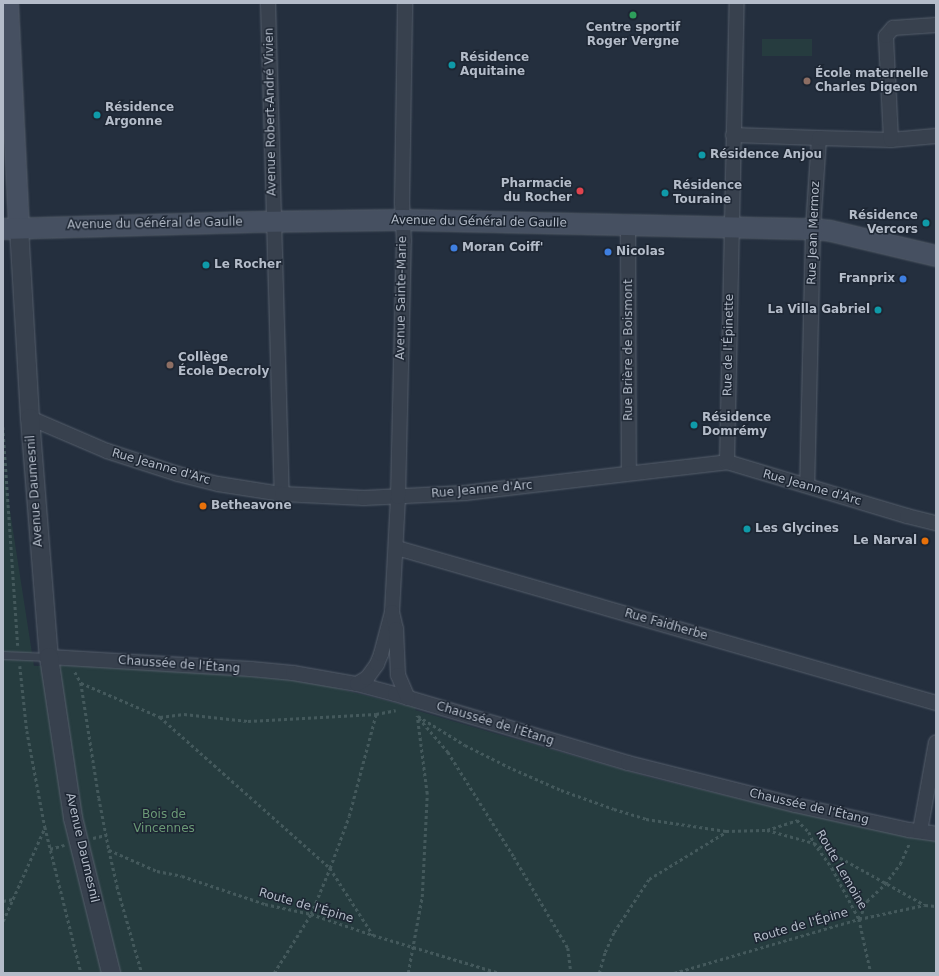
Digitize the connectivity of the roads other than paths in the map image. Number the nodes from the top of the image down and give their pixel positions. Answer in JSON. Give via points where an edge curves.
{"nodes":[{"id":1,"x":8,"y":3,"type":"edge"},
{"id":2,"x":268,"y":3,"type":"edge"},
{"id":3,"x":405,"y":3,"type":"edge"},
{"id":4,"x":737,"y":3,"type":"edge"},
{"id":5,"x":936,"y":25,"type":"edge"},
{"id":6,"x":734,"y":135,"type":"junction"},
{"id":7,"x":936,"y":136,"type":"edge"},
{"id":8,"x":819,"y":138,"type":"junction"},
{"id":9,"x":892,"y":140,"type":"junction"},
{"id":10,"x":403,"y":220,"type":"junction"},
{"id":11,"x":273,"y":222,"type":"junction"},
{"id":12,"x":628,"y":226,"type":"junction"},
{"id":13,"x":11,"y":228,"type":"edge"},
{"id":14,"x":731,"y":228,"type":"junction"},
{"id":15,"x":813,"y":229,"type":"junction"},
{"id":16,"x":936,"y":256,"type":"edge"},
{"id":17,"x":30,"y":418,"type":"junction"},
{"id":18,"x":727,"y":462,"type":"junction"},
{"id":19,"x":629,"y":474,"type":"junction"},
{"id":20,"x":806,"y":486,"type":"junction"},
{"id":21,"x":282,"y":494,"type":"junction"},
{"id":22,"x":398,"y":497,"type":"junction"},
{"id":23,"x":936,"y":523,"type":"edge"},
{"id":24,"x":396,"y":548,"type":"junction"},
{"id":25,"x":392,"y":612,"type":"junction"},
{"id":26,"x":3,"y":655,"type":"edge"},
{"id":27,"x":49,"y":657,"type":"junction"},
{"id":28,"x":357,"y":684,"type":"junction"},
{"id":29,"x":408,"y":698,"type":"junction"},
{"id":30,"x":936,"y":703,"type":"edge"},
{"id":31,"x":936,"y":742,"type":"edge"},
{"id":32,"x":936,"y":834,"type":"edge"},
{"id":33,"x":915,"y":836,"type":"junction"},
{"id":34,"x":111,"y":973,"type":"edge"}],
"edges":[{"from":1,"to":13,"type":"main road","name":"Avenue Daumesnil"},
{"from":2,"to":11,"type":"street","name":"Avenue Robert-André Vivien"},
{"from":3,"to":10,"type":"street","name":"Avenue Sainte-Marie"},
{"from":4,"to":6,"type":"street","name":"Rue de l'Épinette"},
{"from":5,"to":9,"type":"street","via":[[892,28],[886,36]]},
{"from":6,"to":8,"type":"street"},
{"from":6,"to":14,"type":"street","name":"Rue de l'Épinette"},
{"from":7,"to":9,"type":"street"},
{"from":8,"to":9,"type":"street"},
{"from":8,"to":15,"type":"street","name":"Rue Jean Mermoz"},
{"from":10,"to":11,"type":"main road","name":"Avenue du Général de Gaulle"},
{"from":10,"to":12,"type":"main road","name":"Avenue du Général de Gaulle"},
{"from":10,"to":22,"type":"street","name":"Avenue Sainte-Marie"},
{"from":11,"to":13,"type":"main road","name":"Avenue du Général de Gaulle"},
{"from":11,"to":21,"type":"street","name":"Avenue Robert-André Vivien"},
{"from":12,"to":14,"type":"main road","name":"Avenue du Général de Gaulle"},
{"from":12,"to":19,"type":"street","name":"Rue Brière de Boismont"},
{"from":13,"to":17,"type":"street","name":"Avenue Daumesnil"},
{"from":14,"to":15,"type":"main road","name":"Avenue du Général de Gaulle"},
{"from":14,"to":18,"type":"street","name":"Rue de l'Épinette"},
{"from":15,"to":16,"type":"main road","name":"Avenue du Général de Gaulle"},
{"from":15,"to":20,"type":"street","name":"Rue Jean Mermoz"},
{"from":17,"to":21,"type":"street","name":"Rue Jeanne d'Arc","via":[[107,451],[178,474],[224,485]]},
{"from":17,"to":27,"type":"street","name":"Avenue Daumesnil"},
{"from":18,"to":19,"type":"street","name":"Rue Jeanne d'Arc"},
{"from":18,"to":20,"type":"street","name":"Rue Jeanne d'Arc"},
{"from":19,"to":22,"type":"street","name":"Rue Jeanne d'Arc","via":[[505,490]]},
{"from":20,"to":23,"type":"street","name":"Rue Jeanne d'Arc"},
{"from":21,"to":22,"type":"street","name":"Rue Jeanne d'Arc"},
{"from":22,"to":24,"type":"street","name":"Avenue Sainte-Marie"},
{"from":24,"to":25,"type":"street","name":"Avenue Sainte-Marie"},
{"from":24,"to":30,"type":"street","name":"Rue Faidherbe"},
{"from":25,"to":28,"type":"street","via":[[377,664],[367,678]]},
{"from":25,"to":29,"type":"street","via":[[396,629],[398,675]]},
{"from":26,"to":27,"type":"lane"},
{"from":27,"to":28,"type":"street","name":"Chaussée de l'Étang","via":[[265,670]]},
{"from":27,"to":34,"type":"street","name":"Avenue Daumesnil","via":[[73,818]]},
{"from":28,"to":29,"type":"street","name":"Chaussée de l'Étang"},
{"from":29,"to":33,"type":"street","name":"Chaussée de l'Étang","via":[[621,761]]},
{"from":31,"to":33,"type":"street"},
{"from":32,"to":33,"type":"street","name":"Chaussée de l'Étang"}]}
